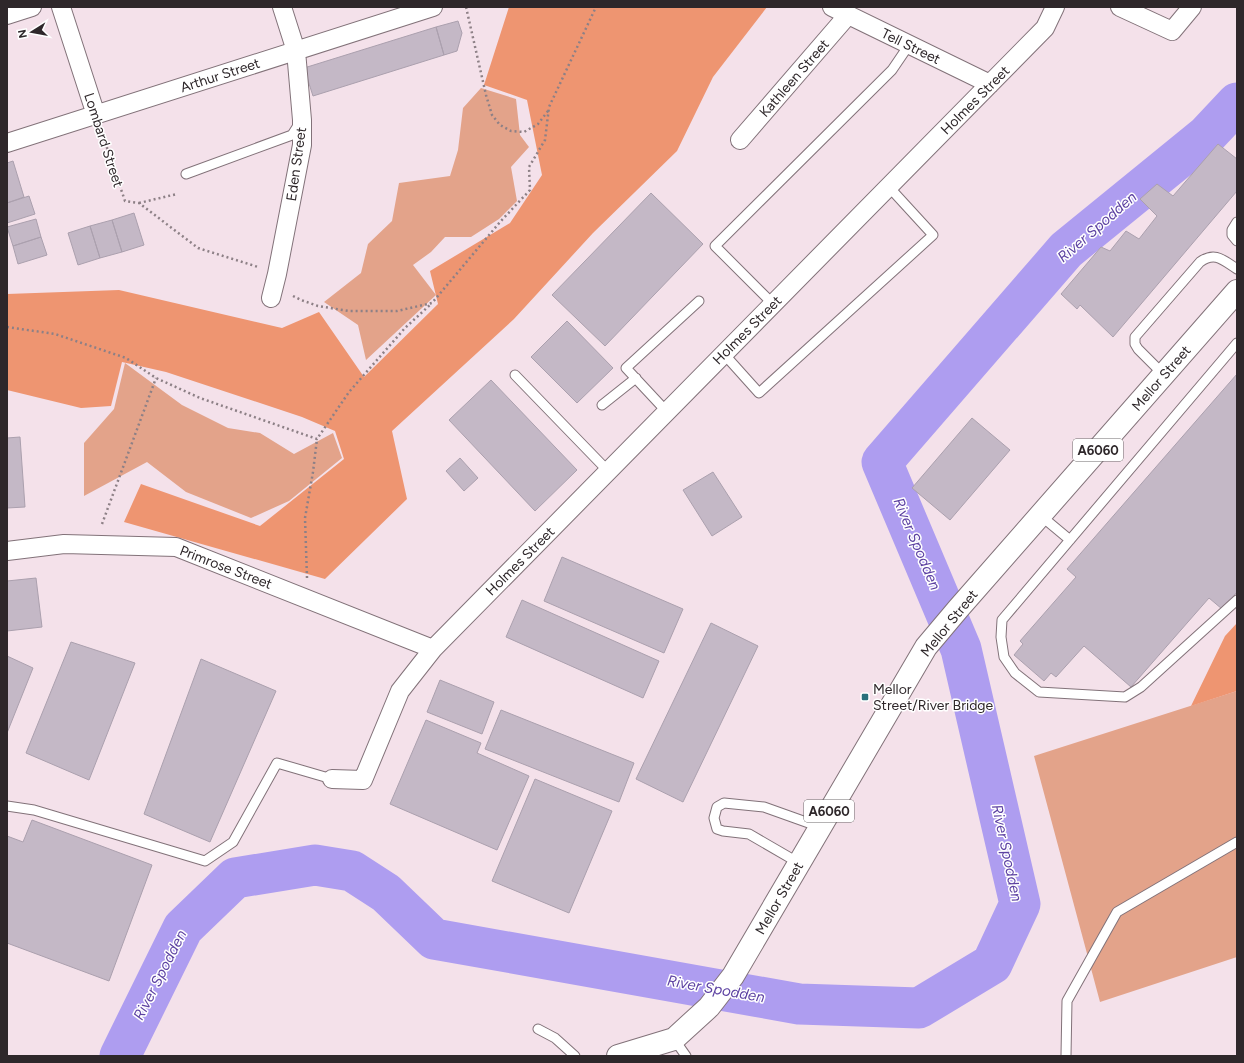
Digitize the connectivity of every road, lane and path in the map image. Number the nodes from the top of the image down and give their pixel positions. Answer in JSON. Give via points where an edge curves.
{"nodes":[{"id":1,"x":32,"y":7,"type":"edge"},
{"id":2,"x":61,"y":7,"type":"edge"},
{"id":3,"x":282,"y":7,"type":"edge"},
{"id":4,"x":433,"y":7,"type":"edge"},
{"id":5,"x":466,"y":7,"type":"edge"},
{"id":6,"x":596,"y":7,"type":"edge"},
{"id":7,"x":832,"y":7,"type":"edge"},
{"id":8,"x":1055,"y":7,"type":"edge"},
{"id":9,"x":1120,"y":7,"type":"edge"},
{"id":10,"x":1192,"y":7,"type":"edge"},
{"id":11,"x":7,"y":15,"type":"edge"},
{"id":12,"x":848,"y":15,"type":"junction"},
{"id":13,"x":909,"y":45,"type":"junction"},
{"id":14,"x":296,"y":51,"type":"junction"},
{"id":15,"x":990,"y":84,"type":"junction"},
{"id":16,"x":548,"y":110,"type":"junction"},
{"id":17,"x":96,"y":115,"type":"junction"},
{"id":18,"x":302,"y":120,"type":"junction"},
{"id":19,"x":740,"y":140,"type":"dead end"},
{"id":20,"x":7,"y":143,"type":"edge"},
{"id":21,"x":186,"y":174,"type":"dead end"},
{"id":22,"x":889,"y":187,"type":"junction"},
{"id":23,"x":177,"y":194,"type":"dead end"},
{"id":24,"x":139,"y":204,"type":"junction"},
{"id":25,"x":1237,"y":222,"type":"edge"},
{"id":26,"x":1237,"y":241,"type":"edge"},
{"id":27,"x":1237,"y":269,"type":"edge"},
{"id":28,"x":277,"y":277,"type":"junction"},
{"id":29,"x":271,"y":298,"type":"dead end"},
{"id":30,"x":1235,"y":298,"type":"edge"},
{"id":31,"x":699,"y":301,"type":"dead end"},
{"id":32,"x":432,"y":303,"type":"junction"},
{"id":33,"x":773,"y":304,"type":"junction"},
{"id":34,"x":7,"y":327,"type":"edge"},
{"id":35,"x":1237,"y":343,"type":"edge"},
{"id":36,"x":724,"y":354,"type":"junction"},
{"id":37,"x":514,"y":375,"type":"dead end"},
{"id":38,"x":1164,"y":375,"type":"junction"},
{"id":39,"x":156,"y":378,"type":"junction"},
{"id":40,"x":636,"y":378,"type":"junction"},
{"id":41,"x":602,"y":405,"type":"dead end"},
{"id":42,"x":667,"y":412,"type":"junction"},
{"id":43,"x":317,"y":439,"type":"junction"},
{"id":44,"x":608,"y":472,"type":"junction"},
{"id":45,"x":1040,"y":515,"type":"junction"},
{"id":46,"x":1070,"y":540,"type":"junction"},
{"id":47,"x":94,"y":545,"type":"junction"},
{"id":48,"x":7,"y":551,"type":"edge"},
{"id":49,"x":1237,"y":600,"type":"edge"},
{"id":50,"x":312,"y":601,"type":"junction"},
{"id":51,"x":433,"y":649,"type":"junction"},
{"id":52,"x":332,"y":779,"type":"joint"},
{"id":53,"x":7,"y":806,"type":"edge"},
{"id":54,"x":820,"y":827,"type":"junction"},
{"id":55,"x":1237,"y":842,"type":"edge"},
{"id":56,"x":800,"y":863,"type":"junction"},
{"id":57,"x":538,"y":1029,"type":"dead end"},
{"id":58,"x":680,"y":1047,"type":"edge"},
{"id":59,"x":575,"y":1056,"type":"edge"},
{"id":60,"x":618,"y":1056,"type":"edge"},
{"id":61,"x":1066,"y":1056,"type":"edge"}],
"edges":[{"from":1,"to":11,"type":"street"},
{"from":2,"to":17,"type":"street","name":"Lombard Street"},
{"from":3,"to":14,"type":"street","name":"Eden Street"},
{"from":4,"to":14,"type":"street","name":"Arthur Street"},
{"from":5,"to":16,"type":"path","via":[[492,115],[500,125],[511,131],[524,132],[538,124]]},
{"from":6,"to":16,"type":"path"},
{"from":7,"to":12,"type":"street","name":"Tell Street"},
{"from":8,"to":15,"type":"street","name":"Holmes Street","via":[[1045,28]]},
{"from":9,"to":10,"type":"street","via":[[1172,31]]},
{"from":12,"to":13,"type":"street","name":"Tell Street"},
{"from":12,"to":19,"type":"street","name":"Kathleen Street"},
{"from":13,"to":15,"type":"street","name":"Tell Street"},
{"from":13,"to":33,"type":"lane","via":[[892,70],[714,246]]},
{"from":14,"to":17,"type":"street","name":"Arthur Street"},
{"from":14,"to":18,"type":"street","name":"Eden Street"},
{"from":15,"to":22,"type":"street","name":"Holmes Street"},
{"from":16,"to":32,"type":"path","via":[[545,140],[529,167],[530,190]]},
{"from":17,"to":20,"type":"street","name":"Arthur Street"},
{"from":17,"to":24,"type":"path","name":"Lombard Street","via":[[125,201]]},
{"from":18,"to":21,"type":"lane","via":[[292,135]]},
{"from":18,"to":28,"type":"street","name":"Eden Street","via":[[302,145]]},
{"from":22,"to":33,"type":"street","name":"Holmes Street"},
{"from":22,"to":36,"type":"lane","via":[[933,235],[759,393]]},
{"from":23,"to":24,"type":"path"},
{"from":24,"to":28,"type":"path","name":"Lombard Street","via":[[198,248]]},
{"from":25,"to":26,"type":"lane","via":[[1232,235]]},
{"from":27,"to":38,"type":"lane","via":[[1216,257],[1203,259],[1135,337],[1138,349]]},
{"from":28,"to":29,"type":"street","name":"Eden Street"},
{"from":28,"to":32,"type":"path","via":[[284,290],[318,306],[349,311],[397,311]]},
{"from":30,"to":38,"type":"main road","name":"Mellor Street","number":"A6060"},
{"from":31,"to":40,"type":"lane","via":[[626,368]]},
{"from":32,"to":43,"type":"path","via":[[405,328],[348,392]]},
{"from":33,"to":36,"type":"street","name":"Holmes Street"},
{"from":34,"to":39,"type":"path","via":[[55,334],[126,358]]},
{"from":35,"to":46,"type":"lane"},
{"from":36,"to":42,"type":"street","name":"Holmes Street"},
{"from":37,"to":44,"type":"lane"},
{"from":38,"to":45,"type":"main road","name":"Mellor Street","number":"A6060"},
{"from":39,"to":43,"type":"path","via":[[200,398]]},
{"from":39,"to":47,"type":"path"},
{"from":40,"to":41,"type":"lane"},
{"from":40,"to":42,"type":"lane"},
{"from":42,"to":44,"type":"street","name":"Holmes Street"},
{"from":43,"to":50,"type":"path","via":[[305,518],[307,578]]},
{"from":44,"to":51,"type":"street","name":"Holmes Street"},
{"from":45,"to":46,"type":"lane"},
{"from":45,"to":54,"type":"main road","name":"Mellor Street","number":"A6060","via":[[926,647]]},
{"from":46,"to":49,"type":"lane","via":[[1002,620],[1004,656],[1015,673],[1039,692],[1125,697],[1141,687]]},
{"from":47,"to":48,"type":"street","name":"Primrose Street","via":[[64,544]]},
{"from":47,"to":50,"type":"street","name":"Primrose Street","via":[[176,547]]},
{"from":50,"to":51,"type":"street","name":"Primrose Street"},
{"from":51,"to":52,"type":"street","name":"Holmes Street","via":[[400,691],[363,780]]},
{"from":52,"to":53,"type":"lane","via":[[277,763],[233,842],[206,860],[34,810]]},
{"from":54,"to":56,"type":"main road","name":"Mellor Street","number":"A6060"},
{"from":54,"to":56,"type":"lane","via":[[764,807],[724,803],[717,807],[714,818],[717,829],[749,834]]},
{"from":55,"to":61,"type":"lane","via":[[1117,912],[1067,1001]]},
{"from":56,"to":58,"type":"main road","name":"Mellor Street","number":"A6060","via":[[733,976]]},
{"from":57,"to":59,"type":"lane","via":[[555,1038]]},
{"from":58,"to":60,"type":"main road","name":"Mellor Street","number":"A6060"}]}
